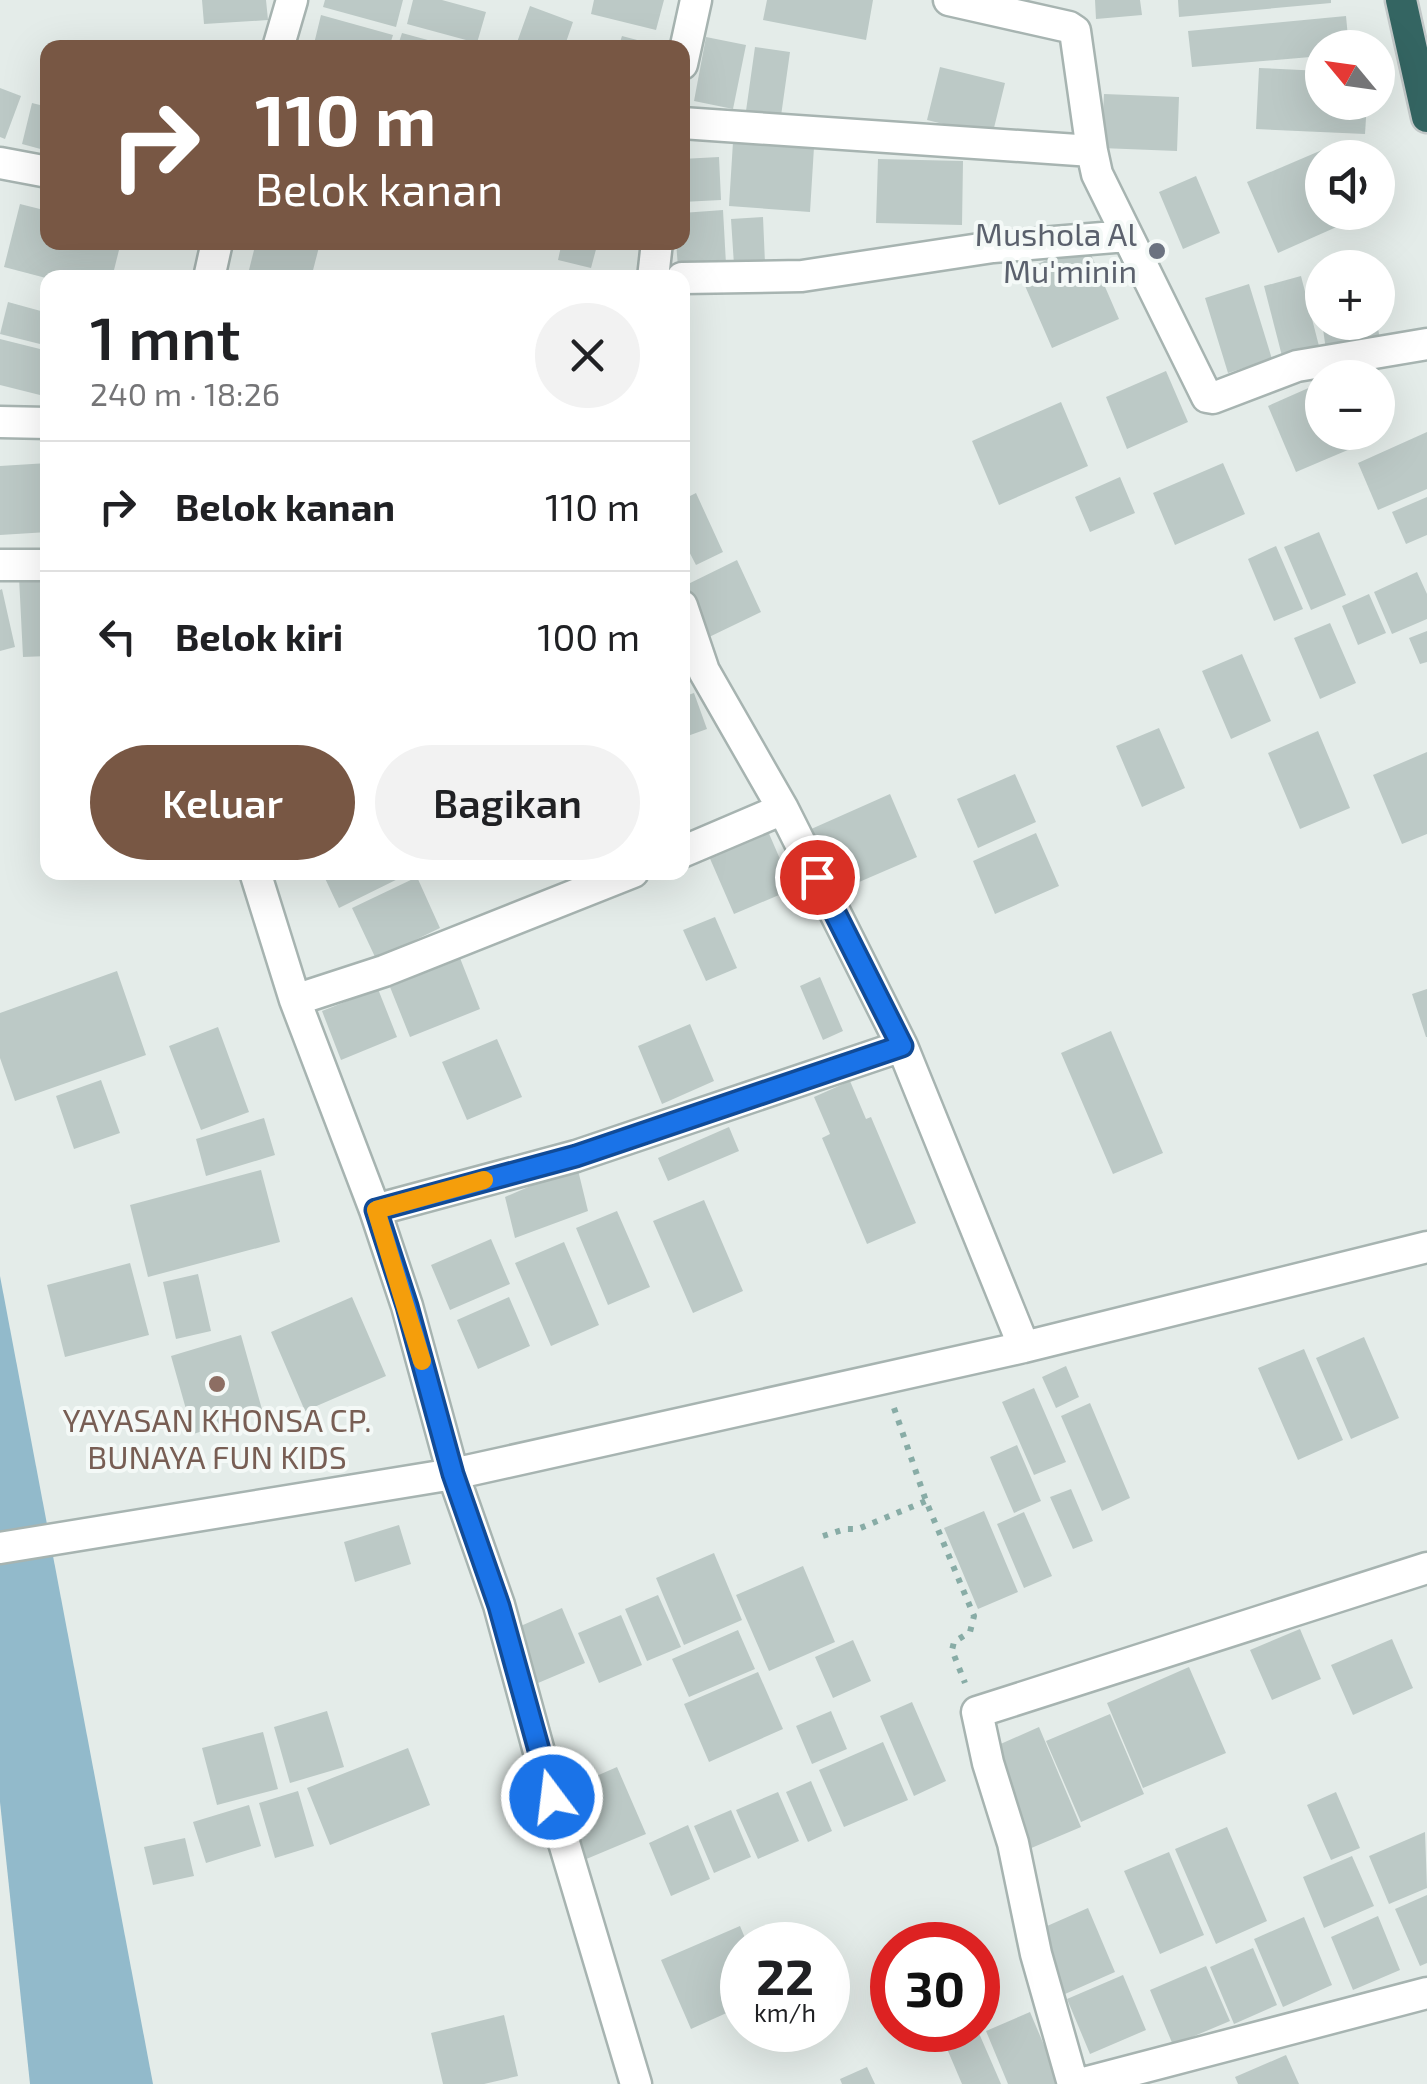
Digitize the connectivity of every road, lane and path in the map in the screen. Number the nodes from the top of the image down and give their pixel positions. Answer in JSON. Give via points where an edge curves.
{"nodes":[{"id":1,"x":292,"y":0,"type":"edge"},
{"id":2,"x":696,"y":0,"type":"edge"},
{"id":3,"x":949,"y":0,"type":"edge"},
{"id":4,"x":1402,"y":0,"type":"edge"},
{"id":5,"x":280,"y":40,"type":"edge"},
{"id":6,"x":687,"y":40,"type":"edge"},
{"id":7,"x":1427,"y":117,"type":"edge"},
{"id":8,"x":690,"y":125,"type":"edge"},
{"id":9,"x":1092,"y":151,"type":"junction"},
{"id":10,"x":0,"y":163,"type":"edge"},
{"id":11,"x":40,"y":170,"type":"edge"},
{"id":12,"x":1127,"y":236,"type":"junction"},
{"id":13,"x":690,"y":278,"type":"edge"},
{"id":14,"x":1427,"y":344,"type":"edge"},
{"id":15,"x":0,"y":422,"type":"edge"},
{"id":16,"x":40,"y":423,"type":"edge"},
{"id":17,"x":0,"y":565,"type":"edge"},
{"id":18,"x":40,"y":565,"type":"edge"},
{"id":19,"x":693,"y":676,"type":"edge"},
{"id":20,"x":783,"y":809,"type":"junction"},
{"id":21,"x":690,"y":849,"type":"edge"},
{"id":22,"x":258,"y":880,"type":"edge"},
{"id":23,"x":613,"y":880,"type":"edge"},
{"id":24,"x":295,"y":1000,"type":"junction"},
{"id":25,"x":902,"y":1046,"type":"junction"},
{"id":26,"x":376,"y":1210,"type":"junction"},
{"id":27,"x":1427,"y":1247,"type":"edge"},
{"id":28,"x":1024,"y":1347,"type":"junction"},
{"id":29,"x":885,"y":1378,"type":"junction"},
{"id":30,"x":453,"y":1474,"type":"junction"},
{"id":31,"x":926,"y":1501,"type":"junction"},
{"id":32,"x":823,"y":1536,"type":"dead end"},
{"id":33,"x":0,"y":1548,"type":"edge"},
{"id":34,"x":1427,"y":1568,"type":"edge"},
{"id":35,"x":977,"y":1712,"type":"junction"},
{"id":36,"x":1427,"y":1993,"type":"edge"},
{"id":37,"x":636,"y":2084,"type":"edge"},
{"id":38,"x":1072,"y":2084,"type":"edge"},
{"id":39,"x":1080,"y":2084,"type":"edge"}],
"edges":[{"from":1,"to":5,"type":"street"},
{"from":2,"to":6,"type":"street"},
{"from":3,"to":9,"type":"street","via":[[1075,32]]},
{"from":4,"to":7,"type":"highway"},
{"from":8,"to":9,"type":"street"},
{"from":9,"to":12,"type":"street"},
{"from":10,"to":11,"type":"street"},
{"from":12,"to":13,"type":"street","via":[[802,276]]},
{"from":12,"to":14,"type":"street","via":[[1207,397],[1296,366]]},
{"from":15,"to":16,"type":"street"},
{"from":17,"to":18,"type":"street"},
{"from":19,"to":20,"type":"street"},
{"from":20,"to":21,"type":"street"},
{"from":20,"to":25,"type":"street"},
{"from":22,"to":24,"type":"street"},
{"from":23,"to":24,"type":"street"},
{"from":24,"to":26,"type":"street"},
{"from":25,"to":26,"type":"street","via":[[576,1156]]},
{"from":25,"to":28,"type":"street"},
{"from":26,"to":30,"type":"street"},
{"from":27,"to":28,"type":"street"},
{"from":28,"to":29,"type":"street"},
{"from":29,"to":30,"type":"street"},
{"from":29,"to":31,"type":"path"},
{"from":30,"to":33,"type":"street"},
{"from":30,"to":37,"type":"street","via":[[499,1606]]},
{"from":31,"to":32,"type":"path"},
{"from":31,"to":35,"type":"path","via":[[974,1616],[970,1632],[952,1650]]},
{"from":34,"to":35,"type":"street"},
{"from":35,"to":38,"type":"street"},
{"from":36,"to":39,"type":"street"}]}
